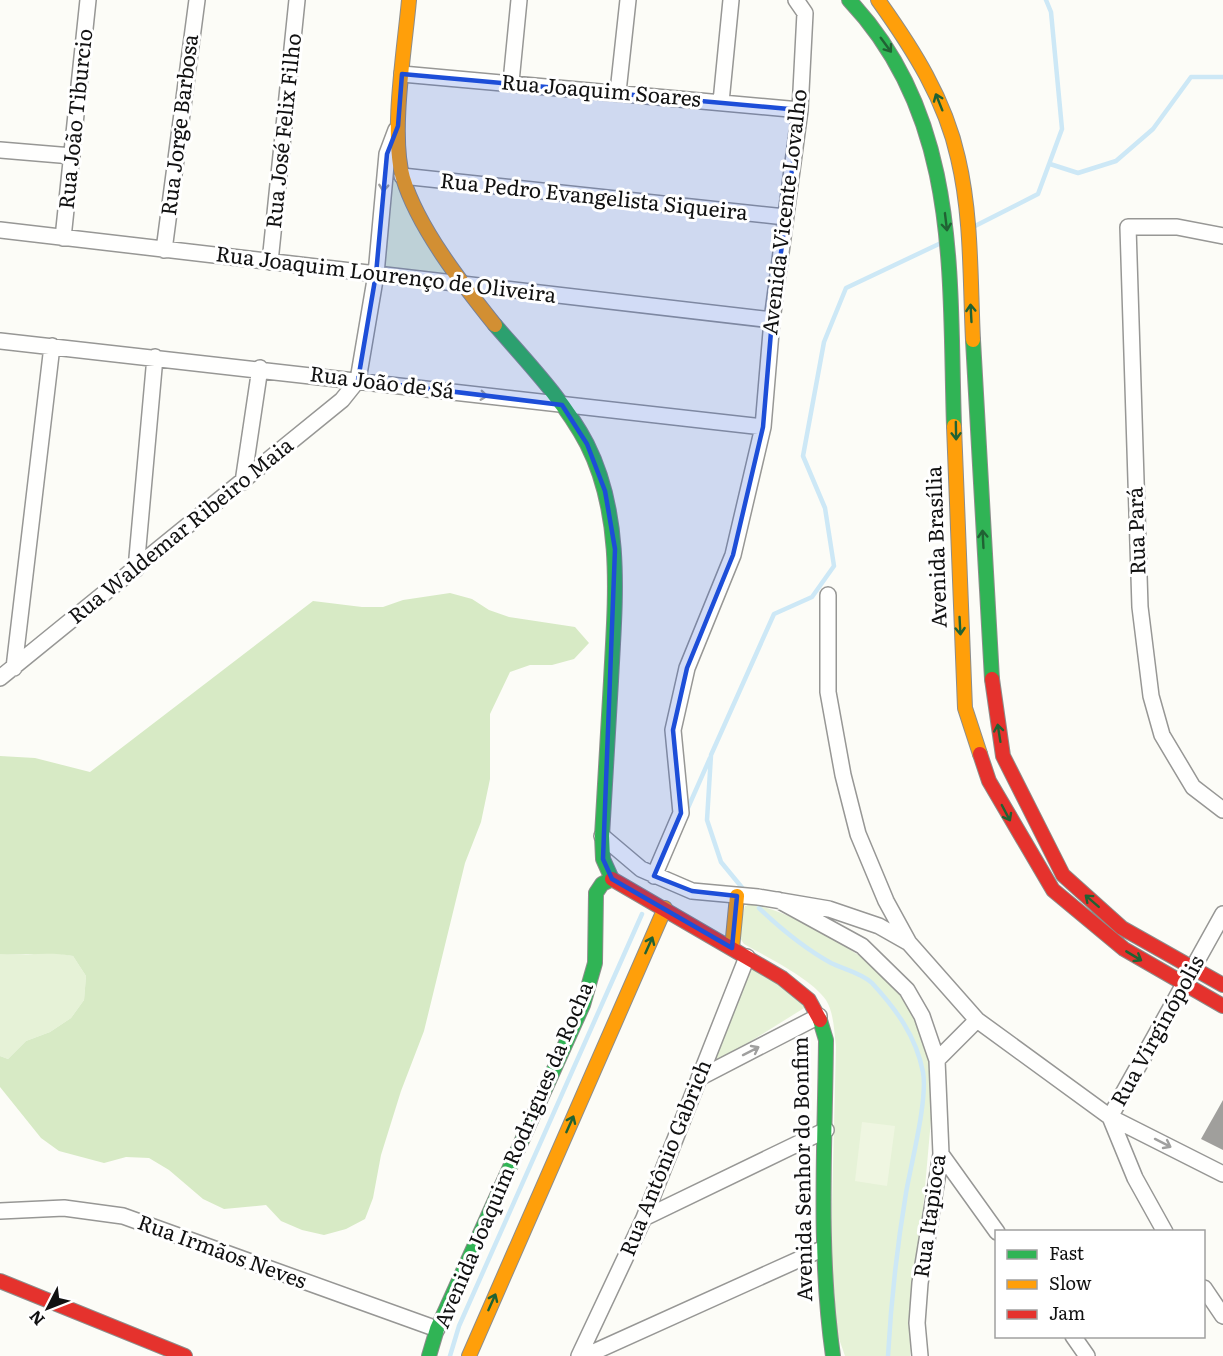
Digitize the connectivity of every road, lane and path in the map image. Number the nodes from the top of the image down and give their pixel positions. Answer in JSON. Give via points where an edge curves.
{"nodes":[{"id":1,"x":88,"y":0,"type":"edge"},
{"id":2,"x":197,"y":0,"type":"edge"},
{"id":3,"x":297,"y":0,"type":"edge"},
{"id":4,"x":409,"y":0,"type":"edge"},
{"id":5,"x":519,"y":0,"type":"edge"},
{"id":6,"x":628,"y":0,"type":"edge"},
{"id":7,"x":731,"y":0,"type":"edge"},
{"id":8,"x":796,"y":0,"type":"edge"},
{"id":9,"x":849,"y":0,"type":"edge"},
{"id":10,"x":878,"y":0,"type":"edge"},
{"id":11,"x":402,"y":74,"type":"junction"},
{"id":12,"x":511,"y":82,"type":"junction"},
{"id":13,"x":618,"y":92,"type":"junction"},
{"id":14,"x":721,"y":102,"type":"junction"},
{"id":15,"x":800,"y":110,"type":"junction"},
{"id":16,"x":398,"y":126,"type":"junction"},
{"id":17,"x":0,"y":150,"type":"edge"},
{"id":18,"x":72,"y":156,"type":"junction"},
{"id":19,"x":402,"y":176,"type":"junction"},
{"id":20,"x":785,"y":218,"type":"junction"},
{"id":21,"x":0,"y":230,"type":"edge"},
{"id":22,"x":1223,"y":236,"type":"edge"},
{"id":23,"x":63,"y":238,"type":"junction"},
{"id":24,"x":164,"y":250,"type":"junction"},
{"id":25,"x":270,"y":262,"type":"junction"},
{"id":26,"x":376,"y":274,"type":"junction"},
{"id":27,"x":462,"y":284,"type":"junction"},
{"id":28,"x":772,"y":320,"type":"junction"},
{"id":29,"x":0,"y":340,"type":"edge"},
{"id":30,"x":52,"y":346,"type":"junction"},
{"id":31,"x":155,"y":357,"type":"junction"},
{"id":32,"x":260,"y":369,"type":"junction"},
{"id":33,"x":358,"y":380,"type":"junction"},
{"id":34,"x":562,"y":405,"type":"junction"},
{"id":35,"x":763,"y":427,"type":"junction"},
{"id":36,"x":243,"y":482,"type":"junction"},
{"id":37,"x":136,"y":569,"type":"junction"},
{"id":38,"x":828,"y":595,"type":"dead end"},
{"id":39,"x":14,"y":668,"type":"junction"},
{"id":40,"x":0,"y":678,"type":"edge"},
{"id":41,"x":1223,"y":810,"type":"edge"},
{"id":42,"x":602,"y":836,"type":"junction"},
{"id":43,"x":647,"y":872,"type":"junction"},
{"id":44,"x":612,"y":879,"type":"junction"},
{"id":45,"x":737,"y":896,"type":"junction"},
{"id":46,"x":778,"y":900,"type":"junction"},
{"id":47,"x":665,"y":908,"type":"junction"},
{"id":48,"x":1223,"y":915,"type":"edge"},
{"id":49,"x":909,"y":943,"type":"junction"},
{"id":50,"x":732,"y":948,"type":"junction"},
{"id":51,"x":747,"y":957,"type":"junction"},
{"id":52,"x":1191,"y":970,"type":"junction"},
{"id":53,"x":1183,"y":985,"type":"junction"},
{"id":54,"x":1223,"y":986,"type":"edge"},
{"id":55,"x":1223,"y":1006,"type":"edge"},
{"id":56,"x":819,"y":1016,"type":"junction"},
{"id":57,"x":977,"y":1020,"type":"junction"},
{"id":58,"x":937,"y":1059,"type":"junction"},
{"id":59,"x":699,"y":1078,"type":"junction"},
{"id":60,"x":1110,"y":1117,"type":"junction"},
{"id":61,"x":826,"y":1130,"type":"junction"},
{"id":62,"x":941,"y":1154,"type":"junction"},
{"id":63,"x":1223,"y":1174,"type":"edge"},
{"id":64,"x":0,"y":1210,"type":"edge"},
{"id":65,"x":644,"y":1218,"type":"junction"},
{"id":66,"x":996,"y":1230,"type":"edge"},
{"id":67,"x":1164,"y":1230,"type":"edge"},
{"id":68,"x":822,"y":1249,"type":"junction"},
{"id":69,"x":0,"y":1281,"type":"edge"},
{"id":70,"x":1205,"y":1291,"type":"edge"},
{"id":71,"x":1223,"y":1316,"type":"edge"},
{"id":72,"x":437,"y":1329,"type":"junction"},
{"id":73,"x":1074,"y":1338,"type":"edge"},
{"id":74,"x":186,"y":1356,"type":"edge"},
{"id":75,"x":429,"y":1356,"type":"edge"},
{"id":76,"x":469,"y":1356,"type":"edge"},
{"id":77,"x":579,"y":1356,"type":"edge"},
{"id":78,"x":585,"y":1356,"type":"edge"},
{"id":79,"x":833,"y":1356,"type":"edge"},
{"id":80,"x":920,"y":1356,"type":"edge"},
{"id":81,"x":1087,"y":1356,"type":"edge"}],
"edges":[{"from":1,"to":18,"type":"street","name":"Rua João Tiburcio"},
{"from":2,"to":24,"type":"street","name":"Rua Jorge Barbosa"},
{"from":3,"to":25,"type":"street","name":"Rua José Felix Filho"},
{"from":4,"to":11,"type":"street"},
{"from":5,"to":12,"type":"street"},
{"from":6,"to":13,"type":"street"},
{"from":7,"to":14,"type":"street"},
{"from":8,"to":15,"type":"street","name":"Avenida Vicente Lovalho","via":[[805,13]]},
{"from":9,"to":53,"type":"street","name":"Avenida Brasília","one_way":true,"via":[[897,60],[921,109],[937,164],[947,225],[965,708],[989,781],[1053,890],[1124,949]]},
{"from":52,"to":10,"type":"street","one_way":true,"via":[[1122,928],[1063,875],[1003,756],[992,688],[967,220],[958,157],[941,103],[915,50]]},
{"from":11,"to":12,"type":"street","name":"Rua Joaquim Soares"},
{"from":11,"to":16,"type":"street"},
{"from":12,"to":13,"type":"street","name":"Rua Joaquim Soares"},
{"from":13,"to":14,"type":"street","name":"Rua Joaquim Soares"},
{"from":14,"to":15,"type":"street","name":"Rua Joaquim Soares"},
{"from":15,"to":20,"type":"street","name":"Avenida Vicente Lovalho"},
{"from":16,"to":19,"type":"street"},
{"from":16,"to":26,"type":"street","one_way":true,"via":[[387,154]]},
{"from":17,"to":18,"type":"street"},
{"from":18,"to":23,"type":"street","name":"Rua João Tiburcio"},
{"from":19,"to":20,"type":"street","name":"Rua Pedro Evangelista Siqueira"},
{"from":19,"to":27,"type":"street","via":[[413,204]]},
{"from":20,"to":28,"type":"street","name":"Avenida Vicente Lovalho"},
{"from":21,"to":23,"type":"street","name":"Rua Joaquim Lourenço de Oliveira"},
{"from":22,"to":41,"type":"street","name":"Rua Pará","via":[[1177,227],[1128,227],[1140,607],[1152,696],[1162,735],[1193,787]]},
{"from":23,"to":24,"type":"street","name":"Rua Joaquim Lourenço de Oliveira"},
{"from":24,"to":25,"type":"street","name":"Rua Joaquim Lourenço de Oliveira"},
{"from":25,"to":26,"type":"street","name":"Rua Joaquim Lourenço de Oliveira"},
{"from":26,"to":27,"type":"street","name":"Rua Joaquim Lourenço de Oliveira"},
{"from":26,"to":33,"type":"street"},
{"from":27,"to":28,"type":"street","name":"Rua Joaquim Lourenço de Oliveira"},
{"from":27,"to":34,"type":"street"},
{"from":28,"to":35,"type":"street","name":"Avenida Vicente Lovalho"},
{"from":29,"to":30,"type":"street","name":"Rua João de Sá"},
{"from":30,"to":31,"type":"street","name":"Rua João de Sá"},
{"from":30,"to":39,"type":"street"},
{"from":31,"to":32,"type":"street","name":"Rua João de Sá"},
{"from":31,"to":37,"type":"street"},
{"from":32,"to":33,"type":"street","name":"Rua João de Sá"},
{"from":32,"to":36,"type":"street"},
{"from":33,"to":34,"type":"street","name":"Rua João de Sá","one_way":true},
{"from":33,"to":36,"type":"street","name":"Rua Waldemar Ribeiro Maia","via":[[342,400]]},
{"from":34,"to":35,"type":"street","name":"Rua João de Sá"},
{"from":34,"to":42,"type":"street","via":[[587,444],[605,491],[615,549]]},
{"from":35,"to":43,"type":"street","name":"Avenida Vicente Lovalho","via":[[733,555],[687,668],[673,730],[681,813]]},
{"from":36,"to":37,"type":"street","name":"Rua Waldemar Ribeiro Maia"},
{"from":37,"to":39,"type":"street","name":"Rua Waldemar Ribeiro Maia"},
{"from":38,"to":49,"type":"street","via":[[828,692],[843,775],[858,834],[886,901]]},
{"from":39,"to":40,"type":"street","name":"Rua Waldemar Ribeiro Maia"},
{"from":42,"to":43,"type":"street"},
{"from":42,"to":44,"type":"street","via":[[603,859]]},
{"from":43,"to":44,"type":"street"},
{"from":43,"to":45,"type":"street","via":[[692,891]]},
{"from":44,"to":47,"type":"street","name":"Avenida Senhor do Bonfim"},
{"from":44,"to":72,"type":"street","name":"Avenida Joaquim Rodrigues da Rocha","via":[[596,893],[595,963],[583,1005]]},
{"from":45,"to":46,"type":"street"},
{"from":45,"to":50,"type":"street"},
{"from":46,"to":49,"type":"street","via":[[829,909],[879,926]]},
{"from":46,"to":58,"type":"street","name":"Rua Itapioca","via":[[862,946],[900,982],[922,1016]]},
{"from":47,"to":50,"type":"street","name":"Avenida Senhor do Bonfim"},
{"from":76,"to":47,"type":"street","name":"Avenida Joaquim Rodrigues da Rocha","one_way":true},
{"from":48,"to":52,"type":"street","name":"Rua Virginópolis"},
{"from":49,"to":57,"type":"street"},
{"from":50,"to":51,"type":"street","name":"Avenida Senhor do Bonfim"},
{"from":51,"to":56,"type":"street","name":"Avenida Senhor do Bonfim","via":[[809,1000]]},
{"from":51,"to":59,"type":"street","name":"Rua Antônio Gabrich"},
{"from":52,"to":53,"type":"street","name":"Rua Virginópolis"},
{"from":52,"to":54,"type":"street"},
{"from":53,"to":55,"type":"street","name":"Avenida Brasília"},
{"from":53,"to":60,"type":"street","name":"Rua Virginópolis"},
{"from":59,"to":56,"type":"street","one_way":true},
{"from":56,"to":61,"type":"street","name":"Avenida Senhor do Bonfim","via":[[826,1040]]},
{"from":57,"to":58,"type":"street"},
{"from":57,"to":60,"type":"street"},
{"from":58,"to":62,"type":"street","name":"Rua Itapioca"},
{"from":59,"to":65,"type":"street","name":"Rua Antônio Gabrich"},
{"from":60,"to":63,"type":"street","one_way":true},
{"from":60,"to":67,"type":"street","via":[[1134,1178]]},
{"from":61,"to":65,"type":"street"},
{"from":61,"to":68,"type":"street","name":"Avenida Senhor do Bonfim"},
{"from":62,"to":66,"type":"street"},
{"from":62,"to":80,"type":"street","name":"Rua Itapioca","via":[[920,1283]]},
{"from":64,"to":72,"type":"street","name":"Rua Irmãos Neves","via":[[64,1208],[123,1216]]},
{"from":65,"to":77,"type":"street","name":"Rua Antônio Gabrich"},
{"from":68,"to":78,"type":"street"},
{"from":68,"to":79,"type":"street","name":"Avenida Senhor do Bonfim"},
{"from":69,"to":74,"type":"street"},
{"from":70,"to":71,"type":"street"},
{"from":72,"to":75,"type":"street","name":"Avenida Joaquim Rodrigues da Rocha"},
{"from":73,"to":81,"type":"street"}]}
